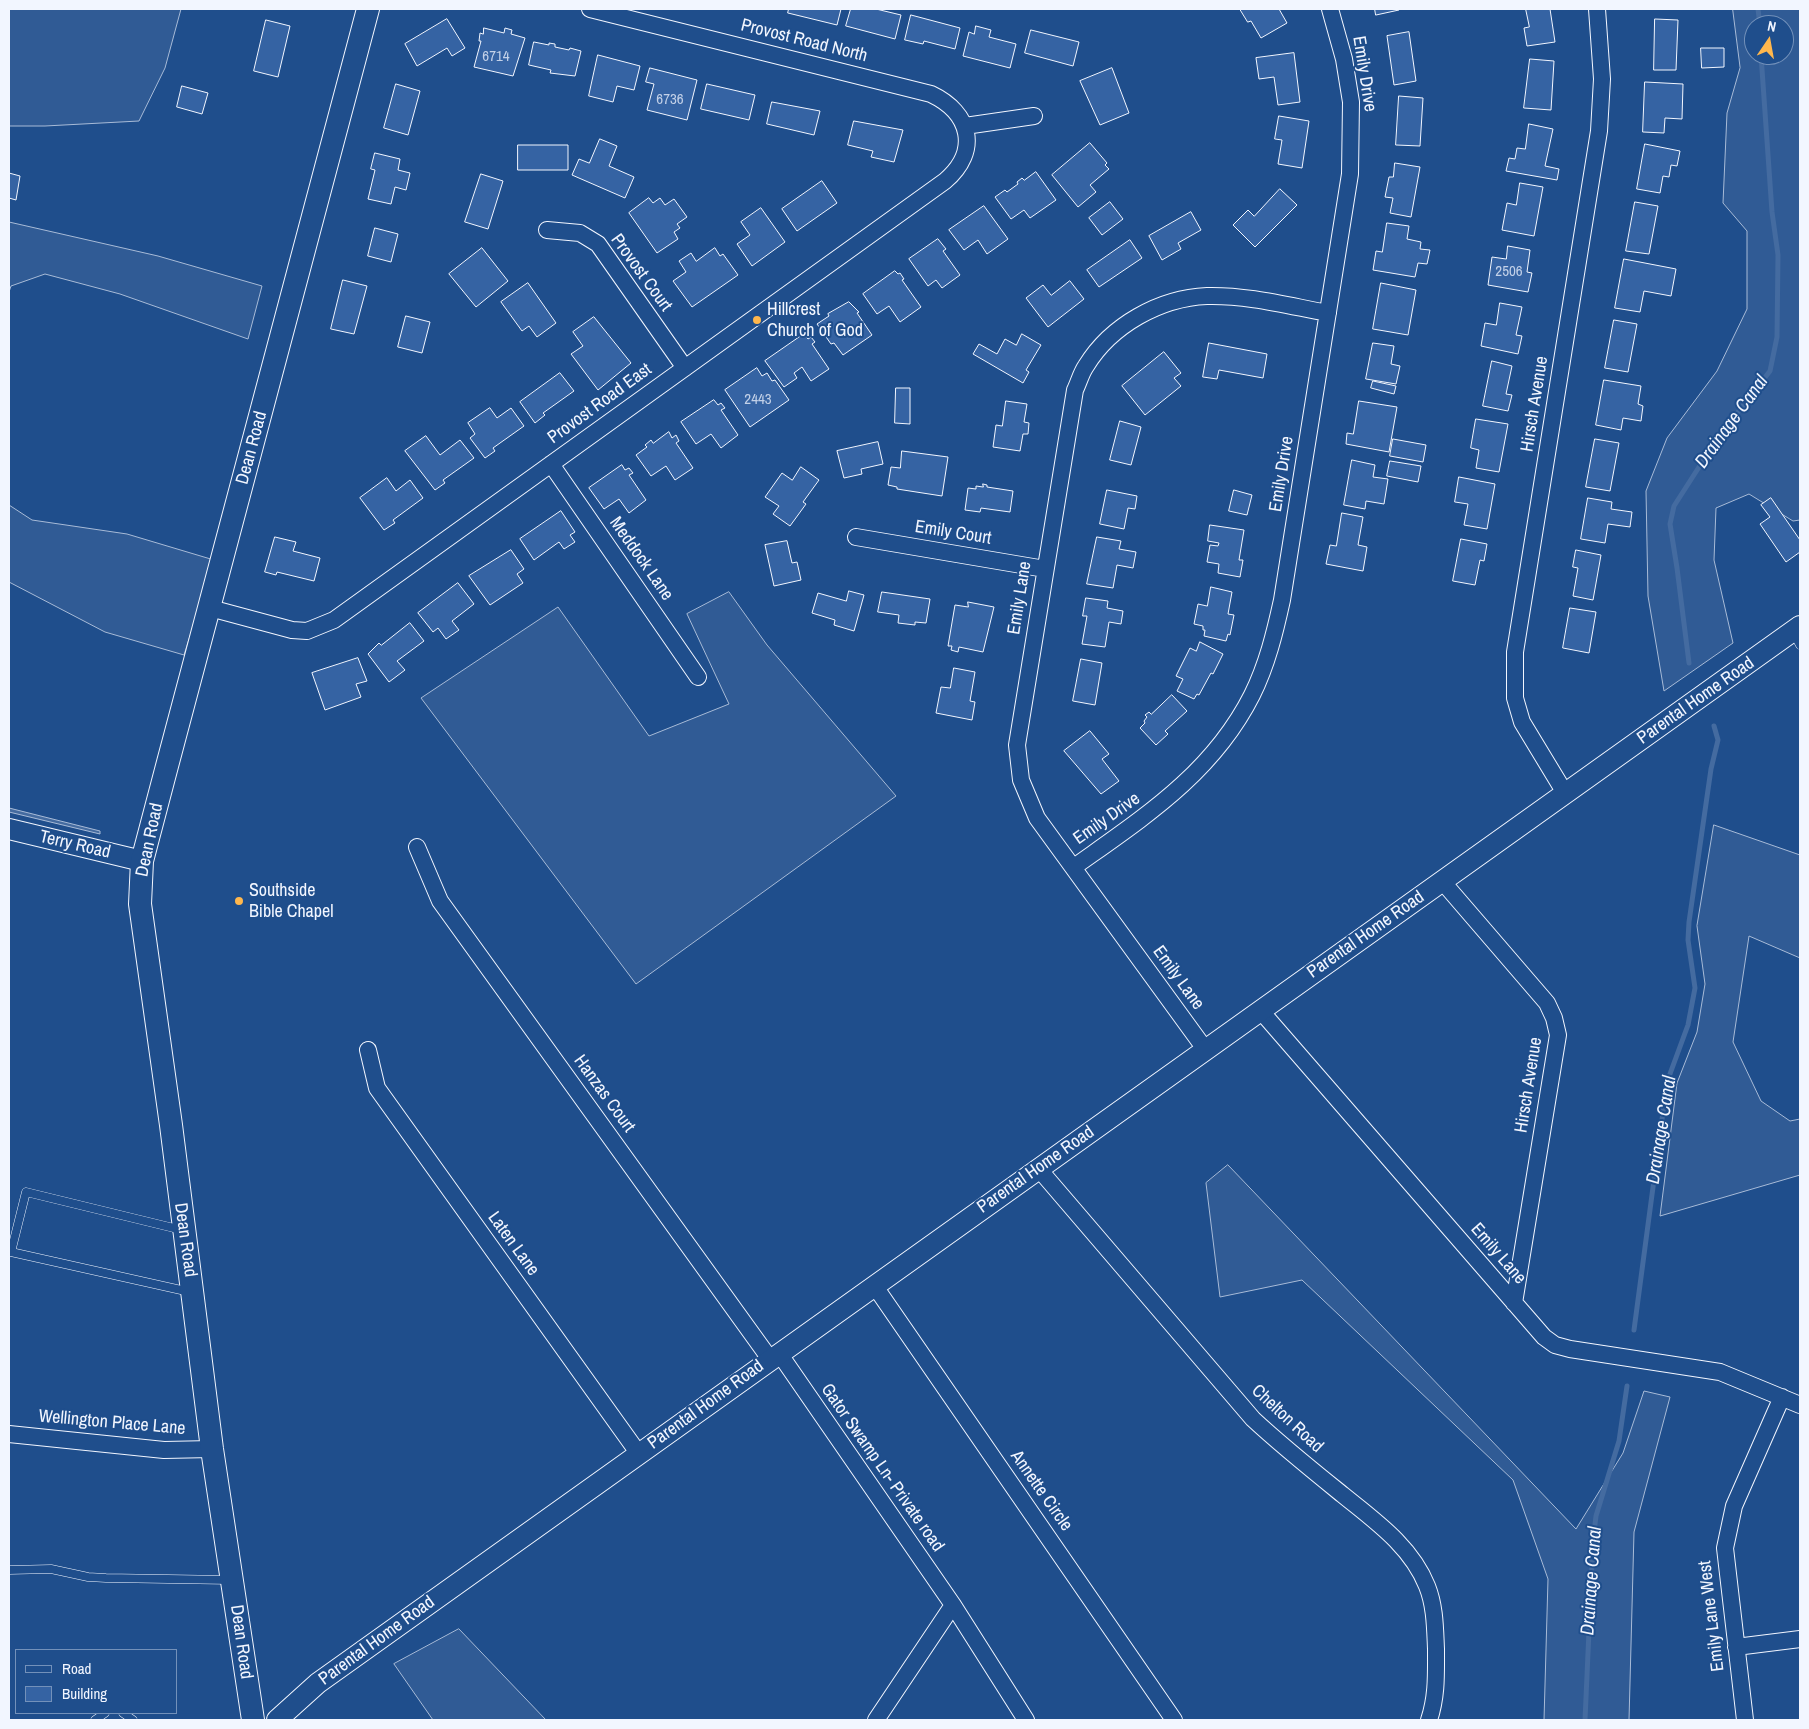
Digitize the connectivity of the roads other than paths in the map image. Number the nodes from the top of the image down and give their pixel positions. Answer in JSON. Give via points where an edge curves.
{"nodes":[{"id":1,"x":368,"y":9,"type":"edge"},
{"id":2,"x":590,"y":9,"type":"edge"},
{"id":3,"x":1330,"y":9,"type":"edge"},
{"id":4,"x":1597,"y":9,"type":"edge"},
{"id":5,"x":1034,"y":116,"type":"dead end"},
{"id":6,"x":965,"y":126,"type":"junction"},
{"id":7,"x":547,"y":230,"type":"dead end"},
{"id":8,"x":1328,"y":313,"type":"junction"},
{"id":9,"x":685,"y":368,"type":"junction"},
{"id":10,"x":550,"y":464,"type":"junction"},
{"id":11,"x":856,"y":537,"type":"dead end"},
{"id":12,"x":1045,"y":569,"type":"junction"},
{"id":13,"x":210,"y":608,"type":"junction"},
{"id":14,"x":1798,"y":634,"type":"edge"},
{"id":15,"x":698,"y":678,"type":"dead end"},
{"id":16,"x":1565,"y":793,"type":"junction"},
{"id":17,"x":9,"y":829,"type":"edge"},
{"id":18,"x":417,"y":846,"type":"dead end"},
{"id":19,"x":142,"y":861,"type":"junction"},
{"id":20,"x":1074,"y":867,"type":"junction"},
{"id":21,"x":1442,"y":881,"type":"junction"},
{"id":22,"x":1260,"y":1010,"type":"junction"},
{"id":23,"x":1205,"y":1049,"type":"junction"},
{"id":24,"x":368,"y":1050,"type":"dead end"},
{"id":25,"x":1038,"y":1168,"type":"junction"},
{"id":26,"x":184,"y":1231,"type":"junction"},
{"id":27,"x":10,"y":1252,"type":"edge"},
{"id":28,"x":874,"y":1285,"type":"junction"},
{"id":29,"x":192,"y":1292,"type":"junction"},
{"id":30,"x":1514,"y":1303,"type":"junction"},
{"id":31,"x":774,"y":1356,"type":"junction"},
{"id":32,"x":1782,"y":1397,"type":"junction"},
{"id":33,"x":1800,"y":1404,"type":"edge"},
{"id":34,"x":9,"y":1434,"type":"edge"},
{"id":35,"x":212,"y":1449,"type":"junction"},
{"id":36,"x":639,"y":1454,"type":"junction"},
{"id":37,"x":9,"y":1570,"type":"edge"},
{"id":38,"x":232,"y":1580,"type":"junction"},
{"id":39,"x":953,"y":1605,"type":"junction"},
{"id":40,"x":1800,"y":1639,"type":"edge"},
{"id":41,"x":1736,"y":1647,"type":"junction"},
{"id":42,"x":253,"y":1720,"type":"edge"},
{"id":43,"x":277,"y":1720,"type":"edge"},
{"id":44,"x":876,"y":1720,"type":"edge"},
{"id":45,"x":1026,"y":1720,"type":"edge"},
{"id":46,"x":1174,"y":1720,"type":"edge"},
{"id":47,"x":1429,"y":1720,"type":"edge"},
{"id":48,"x":1745,"y":1720,"type":"edge"}],
"edges":[{"from":1,"to":13,"type":"main road","name":"Dean Road"},
{"from":2,"to":6,"type":"street","name":"Provost Road North","via":[[931,94],[957,111]]},
{"from":3,"to":8,"type":"street","name":"Emily Drive","via":[[1344,59],[1351,102],[1352,140],[1347,203]]},
{"from":4,"to":16,"type":"street","name":"Hirsch Avenue","via":[[1602,79],[1599,131],[1515,652],[1515,698],[1522,722]]},
{"from":5,"to":6,"type":"street"},
{"from":6,"to":9,"type":"street","name":"Provost Road East","via":[[964,158],[956,172]]},
{"from":7,"to":9,"type":"street","name":"Provost Court","via":[[580,233],[598,244]]},
{"from":8,"to":12,"type":"street","name":"Emily Lane","via":[[1255,300],[1206,296],[1158,307],[1117,330],[1085,366],[1075,390]]},
{"from":8,"to":20,"type":"street","name":"Emily Drive","via":[[1282,600],[1253,693],[1223,742],[1194,776],[1164,802]]},
{"from":9,"to":10,"type":"street","name":"Provost Road East"},
{"from":10,"to":13,"type":"street","name":"Provost Road East","via":[[322,627],[292,630]]},
{"from":10,"to":15,"type":"street","name":"Meddock Lane"},
{"from":11,"to":12,"type":"street","name":"Emily Court"},
{"from":12,"to":20,"type":"street","name":"Emily Lane","via":[[1019,727],[1018,761],[1028,799],[1037,818]]},
{"from":13,"to":19,"type":"main road","name":"Dean Road"},
{"from":14,"to":16,"type":"street","name":"Parental Home Road"},
{"from":16,"to":21,"type":"street","name":"Parental Home Road"},
{"from":17,"to":19,"type":"street","name":"Terry Road"},
{"from":18,"to":31,"type":"street","name":"Hanzas Court","via":[[440,901]]},
{"from":19,"to":26,"type":"main road","name":"Dean Road","via":[[142,926]]},
{"from":20,"to":23,"type":"street","name":"Emily Lane"},
{"from":21,"to":22,"type":"street","name":"Parental Home Road"},
{"from":21,"to":30,"type":"street","name":"Hirsch Avenue","via":[[1547,1003],[1558,1035]]},
{"from":22,"to":23,"type":"street","name":"Parental Home Road"},
{"from":22,"to":30,"type":"street","name":"Emily Lane"},
{"from":23,"to":25,"type":"street","name":"Parental Home Road"},
{"from":24,"to":36,"type":"street","name":"Laten Lane","via":[[377,1088]]},
{"from":25,"to":28,"type":"street","name":"Parental Home Road"},
{"from":25,"to":47,"type":"street","name":"Chelton Road","via":[[1253,1419],[1387,1531],[1418,1566],[1434,1613],[1436,1686]]},
{"from":26,"to":27,"type":"lane","via":[[26,1192]]},
{"from":26,"to":29,"type":"main road","name":"Dean Road"},
{"from":27,"to":29,"type":"lane"},
{"from":28,"to":31,"type":"street","name":"Parental Home Road"},
{"from":28,"to":46,"type":"street","name":"Annette Circle"},
{"from":29,"to":35,"type":"main road","name":"Dean Road"},
{"from":30,"to":32,"type":"street","name":"Emily Lane","via":[[1555,1345],[1720,1372]]},
{"from":31,"to":36,"type":"street","name":"Parental Home Road"},
{"from":31,"to":39,"type":"street","name":"Gator Swamp Ln- Private road"},
{"from":32,"to":33,"type":"street","name":"Emily Lane"},
{"from":32,"to":41,"type":"street","name":"Emily Lane West","via":[[1734,1506],[1728,1527],[1725,1566]]},
{"from":34,"to":35,"type":"street","name":"Wellington Place Lane","via":[[164,1450]]},
{"from":35,"to":38,"type":"main road","name":"Dean Road"},
{"from":36,"to":43,"type":"street","name":"Parental Home Road","via":[[318,1683]]},
{"from":37,"to":38,"type":"lane","via":[[51,1569],[106,1578]]},
{"from":38,"to":42,"type":"main road","name":"Dean Road"},
{"from":39,"to":44,"type":"street"},
{"from":39,"to":45,"type":"street","name":"Gator Swamp Ln- Private road"},
{"from":40,"to":41,"type":"street"},
{"from":41,"to":48,"type":"street","name":"Emily Lane West"}]}
